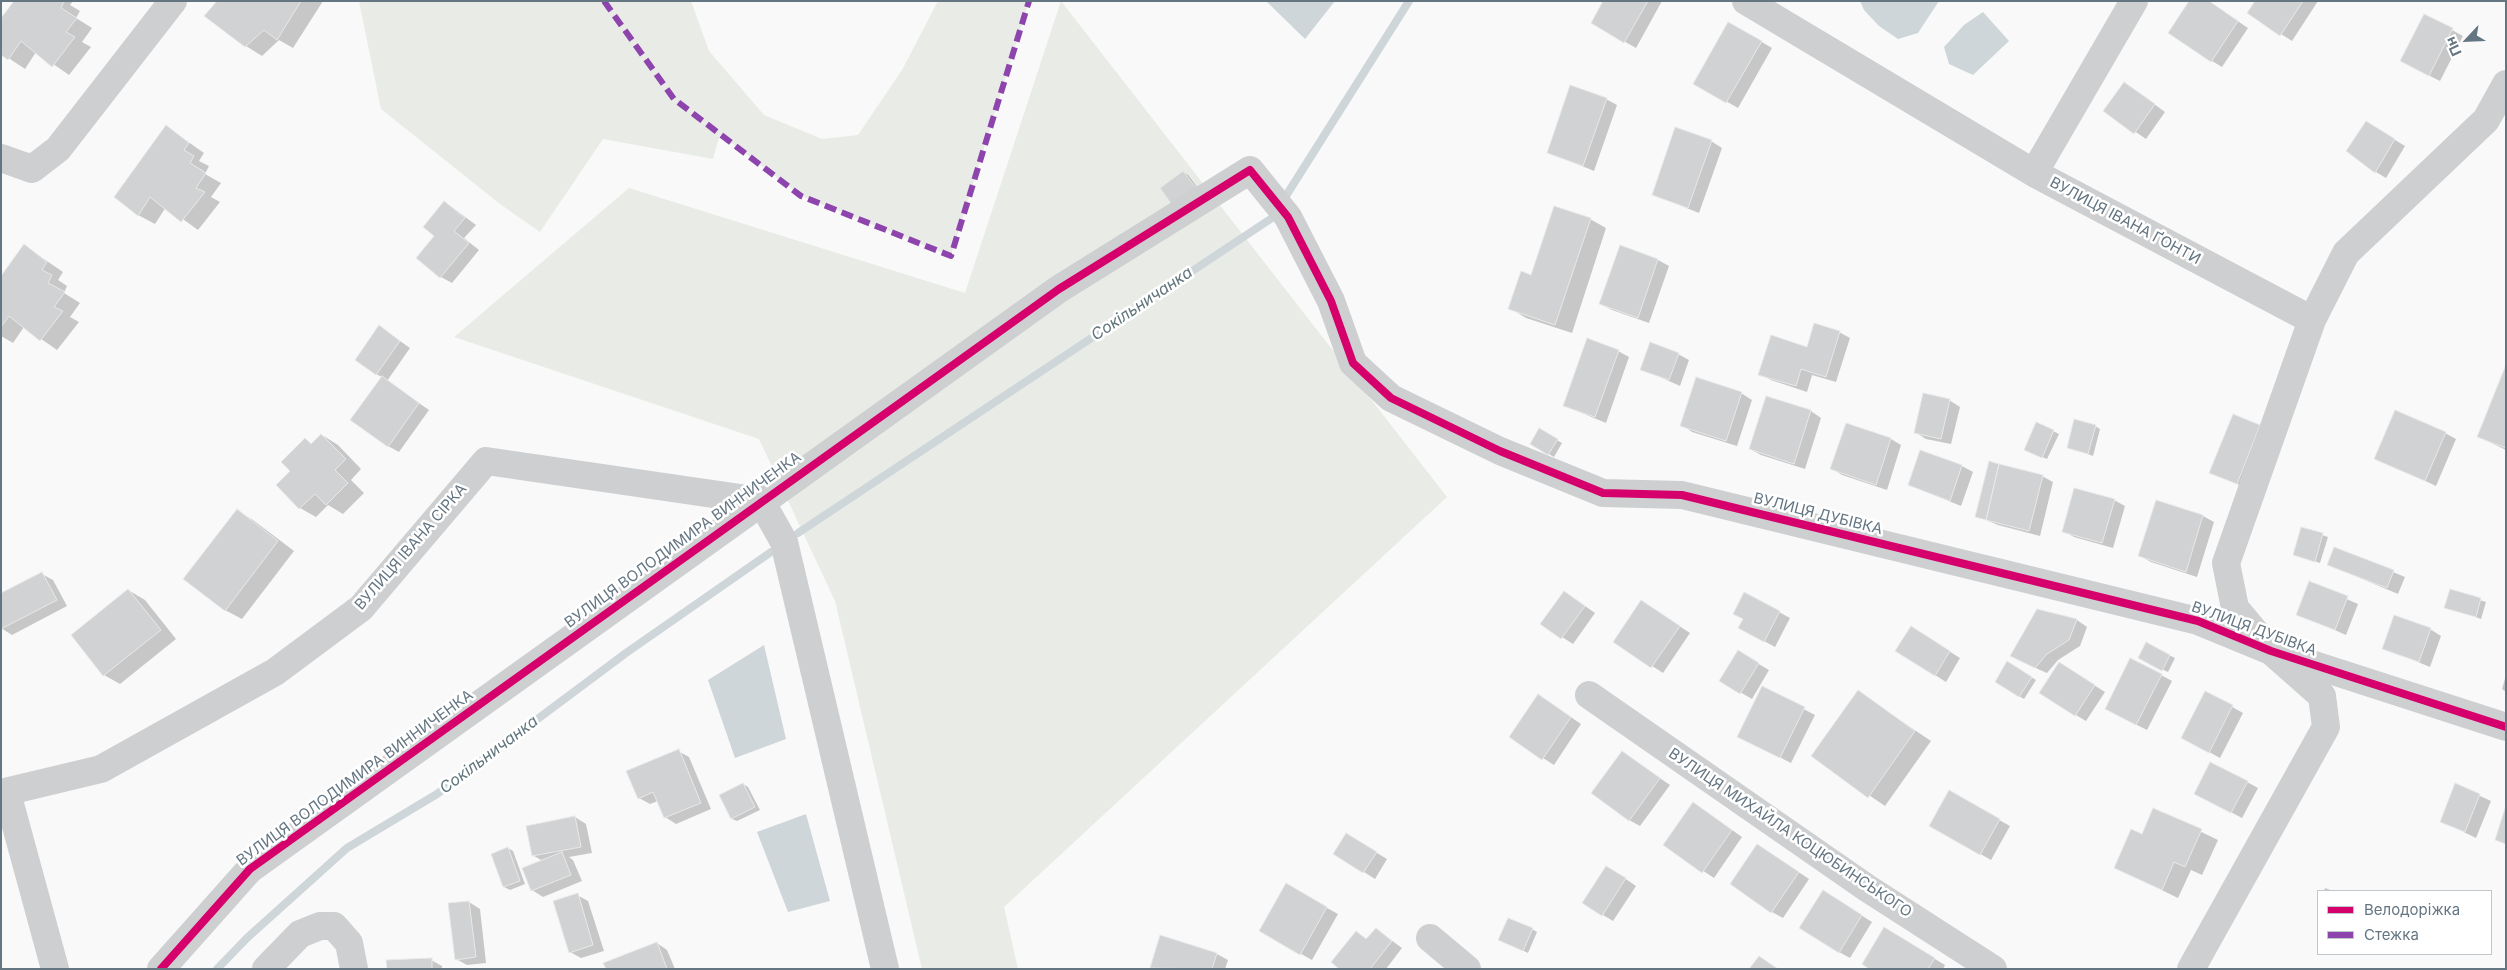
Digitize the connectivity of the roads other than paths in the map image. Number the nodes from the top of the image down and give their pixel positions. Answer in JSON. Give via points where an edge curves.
{"nodes":[{"id":1,"x":173,"y":1,"type":"edge"},
{"id":2,"x":1746,"y":1,"type":"edge"},
{"id":3,"x":2134,"y":1,"type":"edge"},
{"id":4,"x":2506,"y":84,"type":"edge"},
{"id":5,"x":2496,"y":120,"type":"edge"},
{"id":6,"x":1,"y":158,"type":"edge"},
{"id":7,"x":1250,"y":170,"type":"joint"},
{"id":8,"x":2034,"y":173,"type":"junction"},
{"id":9,"x":2312,"y":320,"type":"junction"},
{"id":10,"x":761,"y":501,"type":"junction"},
{"id":11,"x":2272,"y":651,"type":"junction"},
{"id":12,"x":1589,"y":695,"type":"dead end"},
{"id":13,"x":2506,"y":727,"type":"edge"},
{"id":14,"x":4,"y":793,"type":"edge"},
{"id":15,"x":1430,"y":938,"type":"dead end"},
{"id":16,"x":55,"y":969,"type":"edge"},
{"id":17,"x":161,"y":969,"type":"edge"},
{"id":18,"x":266,"y":969,"type":"edge"},
{"id":19,"x":354,"y":969,"type":"edge"},
{"id":20,"x":886,"y":969,"type":"edge"},
{"id":21,"x":1466,"y":969,"type":"edge"},
{"id":22,"x":1993,"y":969,"type":"edge"},
{"id":23,"x":2191,"y":969,"type":"edge"}],
"edges":[{"from":1,"to":6,"type":"street","via":[[58,149],[32,169]]},
{"from":2,"to":8,"type":"street"},
{"from":3,"to":8,"type":"street","name":"ВУЛИЦЯ ІВАНА ҐОНТИ"},
{"from":4,"to":5,"type":"street"},
{"from":5,"to":9,"type":"street","via":[[2346,253]]},
{"from":7,"to":10,"type":"street","name":"ВУЛИЦЯ ВОЛОДИМИРА ВИННИЧЕНКА","via":[[1059,289]]},
{"from":7,"to":11,"type":"street","name":"ВУЛИЦЯ ДУБІВКА","via":[[1283,210],[1331,301],[1353,362],[1391,398],[1500,451],[1603,493],[1682,494],[2198,621]]},
{"from":8,"to":9,"type":"street","name":"ВУЛИЦЯ ІВАНА ҐОНТИ"},
{"from":9,"to":11,"type":"street","via":[[2226,563],[2235,608]]},
{"from":10,"to":14,"type":"street","name":"ВУЛИЦЯ ІВАНА СІРКА","via":[[486,461],[361,608],[275,672],[101,769]]},
{"from":10,"to":17,"type":"street","name":"ВУЛИЦЯ ВОЛОДИМИРА ВИННИЧЕНКА","via":[[250,869]]},
{"from":10,"to":20,"type":"street","name":"ВУЛИЦЯ ВОЛОДИМИРА ВИННИЧЕНКА","via":[[784,542]]},
{"from":11,"to":13,"type":"street","name":"ВУЛИЦЯ ДУБІВКА"},
{"from":11,"to":23,"type":"street","via":[[2322,696],[2326,727]]},
{"from":12,"to":22,"type":"street","name":"ВУЛИЦЯ МИХАЙЛА КОЦЮБИНСЬКОГО","via":[[1867,888]]},
{"from":14,"to":16,"type":"street","name":"ВУЛИЦЯ ІВАНА СІРКА"},
{"from":15,"to":21,"type":"street"},
{"from":18,"to":19,"type":"street","via":[[300,934],[320,926],[334,926],[349,943]]}]}
